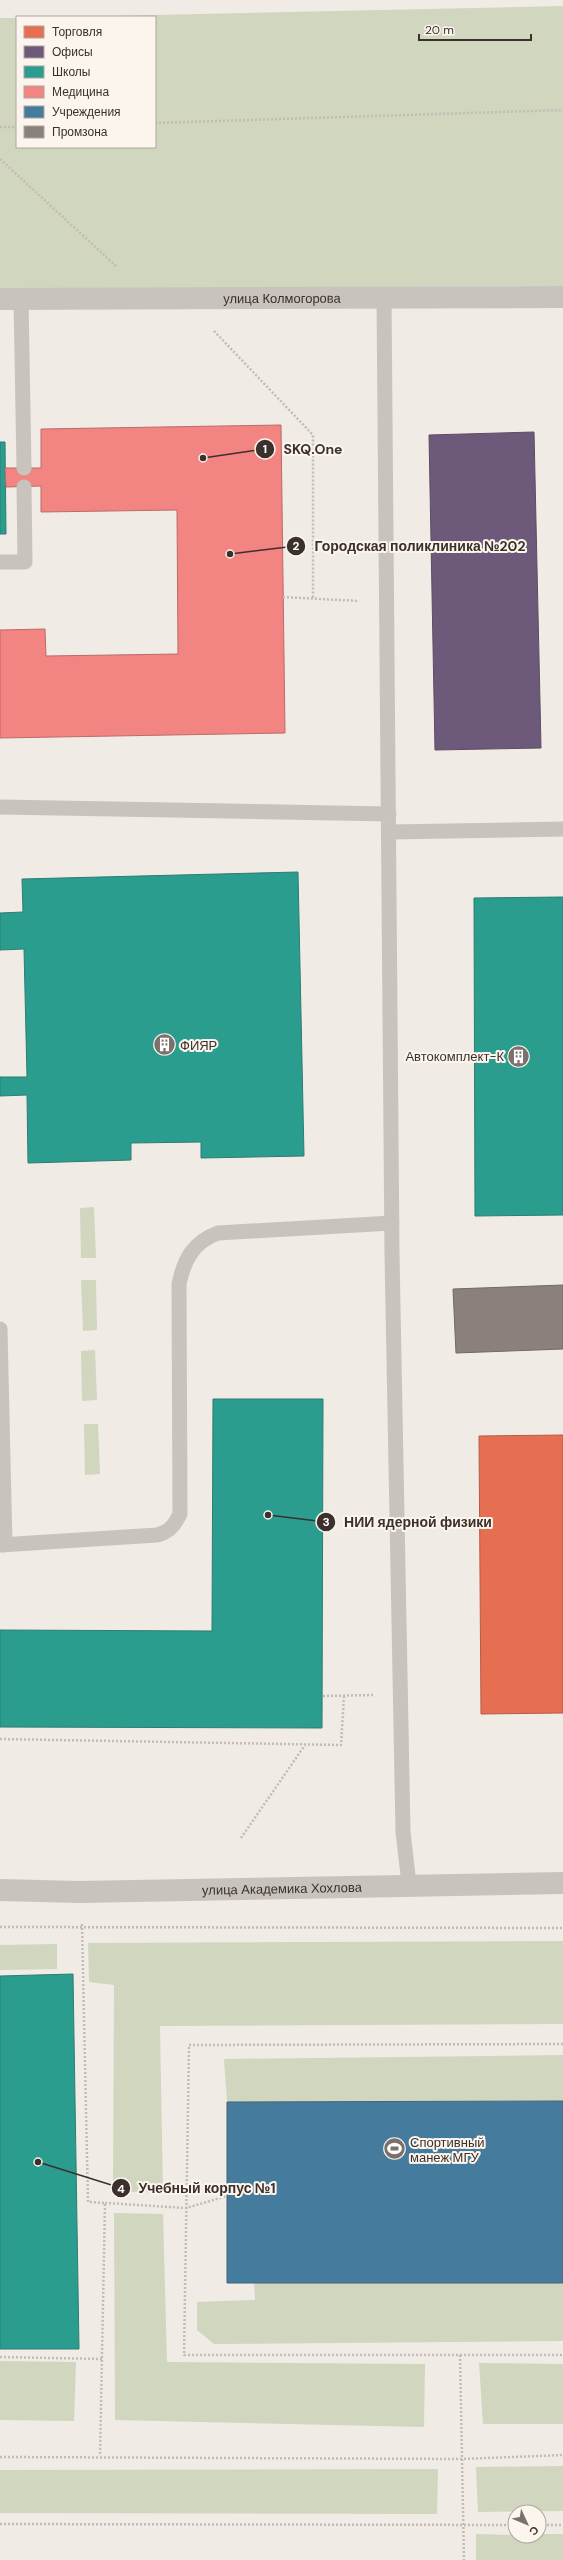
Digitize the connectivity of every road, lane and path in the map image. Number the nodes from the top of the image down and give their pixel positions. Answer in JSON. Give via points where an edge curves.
{"nodes":[{"id":1,"x":563,"y":110,"type":"edge"},
{"id":2,"x":156,"y":122,"type":"edge"},
{"id":3,"x":0,"y":127,"type":"edge"},
{"id":4,"x":16,"y":127,"type":"edge"},
{"id":5,"x":0,"y":159,"type":"edge"},
{"id":6,"x":384,"y":297,"type":"junction"},
{"id":7,"x":563,"y":297,"type":"edge"},
{"id":8,"x":151,"y":298,"type":"junction"},
{"id":9,"x":0,"y":299,"type":"edge"},
{"id":10,"x":21,"y":299,"type":"junction"},
{"id":11,"x":211,"y":327,"type":"dead end"},
{"id":12,"x":24,"y":468,"type":"dead end"},
{"id":13,"x":24,"y":487,"type":"dead end"},
{"id":14,"x":0,"y":562,"type":"edge"},
{"id":15,"x":283,"y":597,"type":"dead end"},
{"id":16,"x":313,"y":599,"type":"junction"},
{"id":17,"x":360,"y":601,"type":"dead end"},
{"id":18,"x":0,"y":807,"type":"edge"},
{"id":19,"x":389,"y":814,"type":"junction"},
{"id":20,"x":563,"y":829,"type":"edge"},
{"id":21,"x":389,"y":832,"type":"junction"},
{"id":22,"x":392,"y":1223,"type":"junction"},
{"id":23,"x":0,"y":1329,"type":"edge"},
{"id":24,"x":2,"y":1545,"type":"edge"},
{"id":25,"x":376,"y":1695,"type":"dead end"},
{"id":26,"x":323,"y":1696,"type":"dead end"},
{"id":27,"x":344,"y":1696,"type":"junction"},
{"id":28,"x":0,"y":1739,"type":"edge"},
{"id":29,"x":305,"y":1745,"type":"junction"},
{"id":30,"x":241,"y":1838,"type":"dead end"},
{"id":31,"x":563,"y":1883,"type":"edge"},
{"id":32,"x":409,"y":1884,"type":"junction"},
{"id":33,"x":0,"y":1890,"type":"edge"},
{"id":34,"x":79,"y":1892,"type":"junction"},
{"id":35,"x":82,"y":1926,"type":"junction"},
{"id":36,"x":0,"y":1927,"type":"edge"},
{"id":37,"x":563,"y":1928,"type":"edge"},
{"id":38,"x":563,"y":2044,"type":"edge"},
{"id":39,"x":227,"y":2196,"type":"dead end"},
{"id":40,"x":105,"y":2203,"type":"junction"},
{"id":41,"x":186,"y":2208,"type":"junction"},
{"id":42,"x":460,"y":2354,"type":"junction"},
{"id":43,"x":563,"y":2355,"type":"edge"},
{"id":44,"x":0,"y":2357,"type":"edge"},
{"id":45,"x":102,"y":2359,"type":"junction"},
{"id":46,"x":563,"y":2455,"type":"edge"},
{"id":47,"x":100,"y":2456,"type":"junction"},
{"id":48,"x":0,"y":2457,"type":"edge"},
{"id":49,"x":461,"y":2459,"type":"junction"},
{"id":50,"x":0,"y":2524,"type":"edge"},
{"id":51,"x":507,"y":2525,"type":"edge"},
{"id":52,"x":547,"y":2525,"type":"edge"},
{"id":53,"x":563,"y":2525,"type":"edge"},
{"id":54,"x":464,"y":2526,"type":"junction"},
{"id":55,"x":464,"y":2560,"type":"edge"}],
"edges":[{"from":1,"to":2,"type":"path"},
{"from":3,"to":4,"type":"path"},
{"from":5,"to":8,"type":"path"},
{"from":6,"to":7,"type":"street","name":"улица Колмогорова"},
{"from":6,"to":8,"type":"street","name":"улица Колмогорова"},
{"from":6,"to":19,"type":"lane"},
{"from":8,"to":10,"type":"street","name":"улица Колмогорова"},
{"from":9,"to":10,"type":"street","name":"улица Колмогорова"},
{"from":10,"to":12,"type":"lane"},
{"from":11,"to":16,"type":"path","via":[[314,435]]},
{"from":13,"to":14,"type":"lane","via":[[25,562]]},
{"from":15,"to":16,"type":"path"},
{"from":16,"to":17,"type":"path"},
{"from":18,"to":19,"type":"lane"},
{"from":19,"to":21,"type":"lane"},
{"from":20,"to":21,"type":"lane"},
{"from":21,"to":22,"type":"lane"},
{"from":22,"to":24,"type":"lane","via":[[218,1233],[200,1242],[186,1258],[179,1284],[180,1514],[176,1522],[168,1532],[157,1536]]},
{"from":22,"to":32,"type":"lane","via":[[404,1832]]},
{"from":23,"to":24,"type":"lane"},
{"from":25,"to":27,"type":"path"},
{"from":26,"to":27,"type":"path"},
{"from":27,"to":29,"type":"path","via":[[341,1745]]},
{"from":28,"to":29,"type":"path"},
{"from":29,"to":30,"type":"path"},
{"from":31,"to":32,"type":"street","name":"улица Академика Хохлова"},
{"from":32,"to":34,"type":"street","name":"улица Академика Хохлова"},
{"from":33,"to":34,"type":"street","name":"улица Академика Хохлова"},
{"from":34,"to":35,"type":"path"},
{"from":35,"to":36,"type":"path"},
{"from":35,"to":37,"type":"path"},
{"from":35,"to":40,"type":"path","via":[[88,2202]]},
{"from":38,"to":41,"type":"path","via":[[189,2045]]},
{"from":39,"to":41,"type":"path"},
{"from":40,"to":41,"type":"path"},
{"from":40,"to":45,"type":"path"},
{"from":41,"to":42,"type":"path","via":[[184,2355]]},
{"from":42,"to":43,"type":"path"},
{"from":42,"to":49,"type":"path"},
{"from":44,"to":45,"type":"path"},
{"from":45,"to":47,"type":"path"},
{"from":46,"to":49,"type":"path"},
{"from":47,"to":48,"type":"path"},
{"from":47,"to":49,"type":"path"},
{"from":49,"to":54,"type":"path"},
{"from":50,"to":54,"type":"path"},
{"from":51,"to":54,"type":"path"},
{"from":52,"to":53,"type":"path"},
{"from":54,"to":55,"type":"path"}]}
